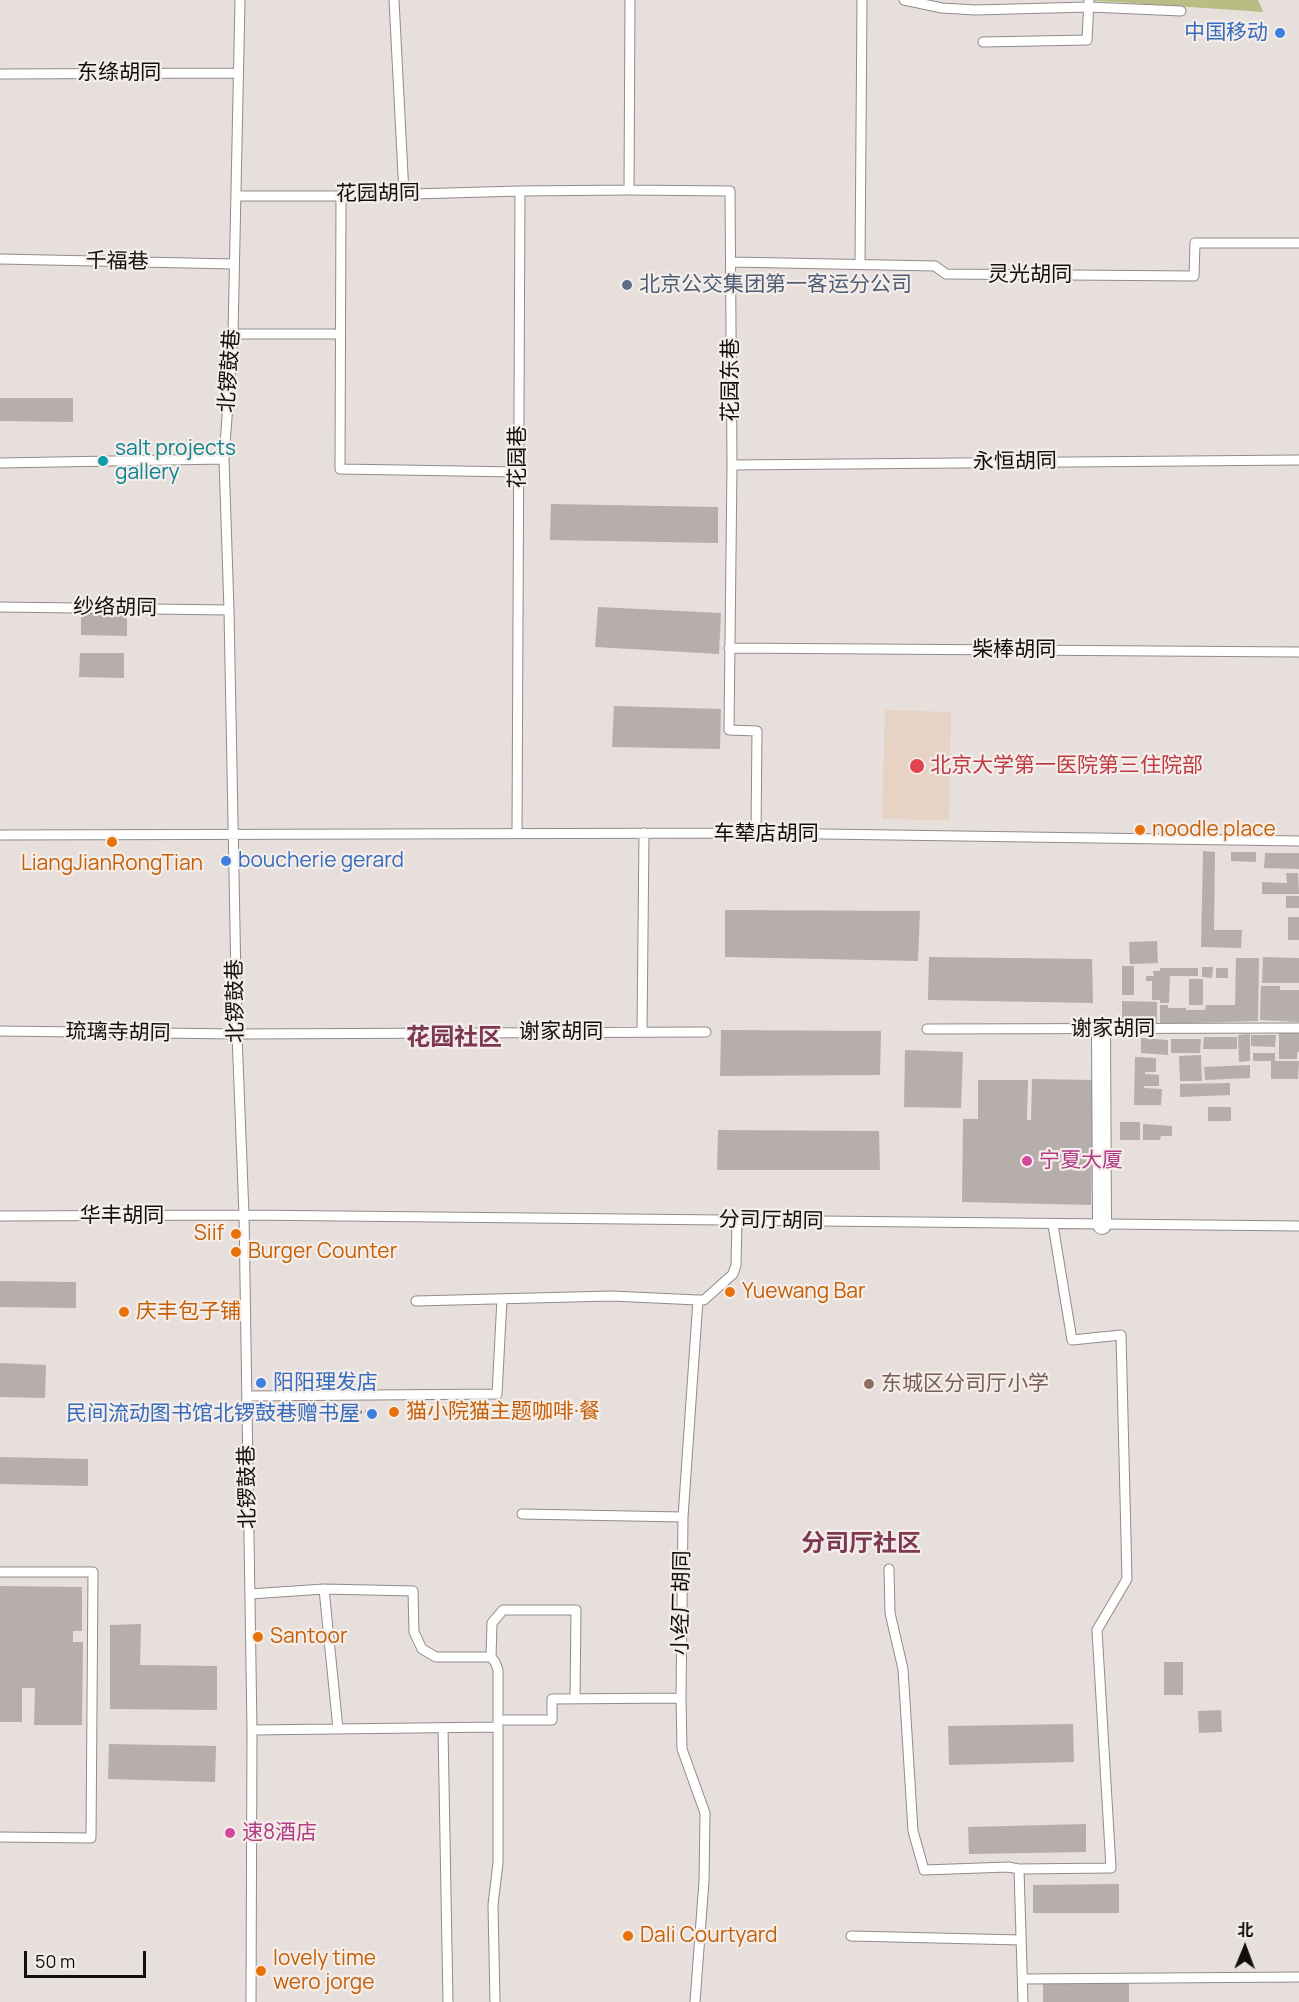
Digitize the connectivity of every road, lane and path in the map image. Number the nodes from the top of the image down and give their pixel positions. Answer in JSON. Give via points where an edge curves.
{"nodes":[{"id":1,"x":240,"y":0,"type":"edge"},
{"id":2,"x":394,"y":0,"type":"edge"},
{"id":3,"x":630,"y":0,"type":"edge"},
{"id":4,"x":862,"y":0,"type":"edge"},
{"id":5,"x":904,"y":0,"type":"edge"},
{"id":6,"x":1089,"y":4,"type":"edge"},
{"id":7,"x":1181,"y":11,"type":"dead end"},
{"id":8,"x":983,"y":42,"type":"dead end"},
{"id":9,"x":238,"y":73,"type":"junction"},
{"id":10,"x":0,"y":74,"type":"edge"},
{"id":11,"x":520,"y":190,"type":"junction"},
{"id":12,"x":629,"y":190,"type":"junction"},
{"id":13,"x":404,"y":194,"type":"junction"},
{"id":14,"x":341,"y":195,"type":"junction"},
{"id":15,"x":237,"y":196,"type":"junction"},
{"id":16,"x":1299,"y":243,"type":"edge"},
{"id":17,"x":0,"y":259,"type":"edge"},
{"id":18,"x":731,"y":262,"type":"junction"},
{"id":19,"x":234,"y":264,"type":"junction"},
{"id":20,"x":860,"y":264,"type":"junction"},
{"id":21,"x":233,"y":334,"type":"junction"},
{"id":22,"x":339,"y":334,"type":"junction"},
{"id":23,"x":224,"y":459,"type":"junction"},
{"id":24,"x":1299,"y":460,"type":"edge"},
{"id":25,"x":0,"y":463,"type":"edge"},
{"id":26,"x":732,"y":465,"type":"junction"},
{"id":27,"x":518,"y":472,"type":"junction"},
{"id":28,"x":0,"y":607,"type":"edge"},
{"id":29,"x":230,"y":610,"type":"junction"},
{"id":30,"x":729,"y":648,"type":"junction"},
{"id":31,"x":1299,"y":652,"type":"edge"},
{"id":32,"x":517,"y":833,"type":"junction"},
{"id":33,"x":644,"y":833,"type":"junction"},
{"id":34,"x":756,"y":833,"type":"junction"},
{"id":35,"x":0,"y":835,"type":"edge"},
{"id":36,"x":234,"y":835,"type":"junction"},
{"id":37,"x":1299,"y":841,"type":"edge"},
{"id":38,"x":1299,"y":1028,"type":"edge"},
{"id":39,"x":927,"y":1029,"type":"dead end"},
{"id":40,"x":1101,"y":1029,"type":"junction"},
{"id":41,"x":0,"y":1031,"type":"edge"},
{"id":42,"x":642,"y":1031,"type":"junction"},
{"id":43,"x":706,"y":1032,"type":"dead end"},
{"id":44,"x":237,"y":1034,"type":"junction"},
{"id":45,"x":244,"y":1215,"type":"junction"},
{"id":46,"x":0,"y":1216,"type":"edge"},
{"id":47,"x":737,"y":1220,"type":"junction"},
{"id":48,"x":1053,"y":1224,"type":"junction"},
{"id":49,"x":1101,"y":1225,"type":"junction"},
{"id":50,"x":1299,"y":1226,"type":"edge"},
{"id":51,"x":502,"y":1299,"type":"junction"},
{"id":52,"x":698,"y":1300,"type":"junction"},
{"id":53,"x":416,"y":1301,"type":"dead end"},
{"id":54,"x":323,"y":1395,"type":"junction"},
{"id":55,"x":247,"y":1396,"type":"junction"},
{"id":56,"x":370,"y":1417,"type":"dead end"},
{"id":57,"x":522,"y":1514,"type":"dead end"},
{"id":58,"x":683,"y":1517,"type":"junction"},
{"id":59,"x":890,"y":1569,"type":"dead end"},
{"id":60,"x":0,"y":1572,"type":"edge"},
{"id":61,"x":324,"y":1589,"type":"junction"},
{"id":62,"x":250,"y":1594,"type":"junction"},
{"id":63,"x":490,"y":1657,"type":"junction"},
{"id":64,"x":681,"y":1698,"type":"junction"},
{"id":65,"x":575,"y":1699,"type":"junction"},
{"id":66,"x":498,"y":1724,"type":"junction"},
{"id":67,"x":443,"y":1728,"type":"junction"},
{"id":68,"x":338,"y":1729,"type":"junction"},
{"id":69,"x":252,"y":1730,"type":"junction"},
{"id":70,"x":0,"y":1837,"type":"edge"},
{"id":71,"x":1019,"y":1869,"type":"junction"},
{"id":72,"x":851,"y":1936,"type":"dead end"},
{"id":73,"x":1021,"y":1940,"type":"junction"},
{"id":74,"x":1299,"y":1977,"type":"edge"},
{"id":75,"x":1023,"y":1979,"type":"junction"},
{"id":76,"x":251,"y":2002,"type":"edge"},
{"id":77,"x":448,"y":2002,"type":"edge"},
{"id":78,"x":495,"y":2002,"type":"edge"},
{"id":79,"x":695,"y":2002,"type":"edge"},
{"id":80,"x":1023,"y":2002,"type":"edge"}],
"edges":[{"from":1,"to":9,"type":"lane","name":"北锣鼓巷"},
{"from":2,"to":13,"type":"lane"},
{"from":3,"to":12,"type":"lane"},
{"from":4,"to":20,"type":"lane"},
{"from":5,"to":6,"type":"lane","via":[[975,10]]},
{"from":6,"to":7,"type":"lane"},
{"from":6,"to":8,"type":"lane","via":[[1087,40]]},
{"from":9,"to":10,"type":"lane","name":"东绦胡同"},
{"from":9,"to":15,"type":"lane","name":"北锣鼓巷"},
{"from":11,"to":12,"type":"lane"},
{"from":11,"to":13,"type":"lane","name":"花园胡同"},
{"from":11,"to":27,"type":"lane","name":"花园巷"},
{"from":12,"to":18,"type":"lane","name":"花园东巷","via":[[730,191]]},
{"from":13,"to":14,"type":"lane","name":"花园胡同"},
{"from":14,"to":15,"type":"lane","name":"花园胡同"},
{"from":14,"to":22,"type":"lane"},
{"from":15,"to":19,"type":"lane","name":"北锣鼓巷"},
{"from":16,"to":20,"type":"lane","name":"灵光胡同","via":[[1195,243],[1194,276],[946,274],[935,266]]},
{"from":17,"to":19,"type":"lane","name":"千福巷"},
{"from":18,"to":20,"type":"lane","name":"灵光胡同"},
{"from":18,"to":26,"type":"lane","name":"花园东巷"},
{"from":19,"to":21,"type":"lane","name":"北锣鼓巷"},
{"from":21,"to":22,"type":"lane"},
{"from":21,"to":23,"type":"lane","name":"北锣鼓巷"},
{"from":22,"to":27,"type":"lane","via":[[340,469]]},
{"from":23,"to":25,"type":"lane"},
{"from":23,"to":29,"type":"lane","name":"北锣鼓巷"},
{"from":24,"to":26,"type":"lane","name":"永恒胡同"},
{"from":26,"to":30,"type":"lane","name":"花园东巷"},
{"from":27,"to":32,"type":"lane","name":"花园巷"},
{"from":28,"to":29,"type":"lane","name":"纱络胡同"},
{"from":29,"to":36,"type":"lane","name":"北锣鼓巷"},
{"from":30,"to":31,"type":"lane","name":"柴棒胡同"},
{"from":30,"to":34,"type":"lane","name":"花园东巷","via":[[729,730],[757,731]]},
{"from":32,"to":33,"type":"lane","name":"车辇店胡同"},
{"from":32,"to":36,"type":"lane","name":"车辇店胡同"},
{"from":33,"to":34,"type":"lane","name":"车辇店胡同"},
{"from":33,"to":42,"type":"lane"},
{"from":34,"to":37,"type":"lane","name":"车辇店胡同"},
{"from":35,"to":36,"type":"lane","name":"车辇店胡同"},
{"from":36,"to":44,"type":"lane","name":"北锣鼓巷"},
{"from":38,"to":40,"type":"lane","name":"谢家胡同"},
{"from":39,"to":40,"type":"lane","name":"谢家胡同"},
{"from":40,"to":49,"type":"street"},
{"from":41,"to":44,"type":"lane","name":"琉璃寺胡同"},
{"from":42,"to":43,"type":"lane","name":"谢家胡同"},
{"from":42,"to":44,"type":"lane","name":"谢家胡同"},
{"from":44,"to":45,"type":"lane","name":"北锣鼓巷"},
{"from":45,"to":46,"type":"lane","name":"华丰胡同"},
{"from":45,"to":47,"type":"lane","name":"分司厅胡同"},
{"from":45,"to":55,"type":"lane","name":"北锣鼓巷"},
{"from":47,"to":48,"type":"lane","name":"分司厅胡同"},
{"from":47,"to":52,"type":"lane","via":[[734,1274],[704,1300]]},
{"from":48,"to":49,"type":"lane","name":"分司厅胡同"},
{"from":48,"to":71,"type":"lane","via":[[1072,1340],[1121,1335],[1127,1579],[1097,1630],[1111,1868]]},
{"from":49,"to":50,"type":"lane","name":"分司厅胡同"},
{"from":51,"to":52,"type":"lane","via":[[611,1296]]},
{"from":51,"to":53,"type":"lane"},
{"from":51,"to":54,"type":"lane","via":[[497,1394]]},
{"from":52,"to":58,"type":"lane","name":"小经厂胡同"},
{"from":54,"to":55,"type":"lane"},
{"from":54,"to":56,"type":"path","via":[[323,1412],[370,1412]]},
{"from":55,"to":62,"type":"lane","name":"北锣鼓巷"},
{"from":57,"to":58,"type":"lane"},
{"from":58,"to":64,"type":"lane","name":"小经厂胡同"},
{"from":59,"to":71,"type":"lane","via":[[890,1613],[903,1669],[913,1831],[924,1870]]},
{"from":60,"to":70,"type":"lane","via":[[93,1572],[91,1838]]},
{"from":61,"to":62,"type":"lane"},
{"from":61,"to":63,"type":"lane","via":[[413,1591],[414,1632],[422,1649],[436,1657]]},
{"from":61,"to":68,"type":"lane"},
{"from":62,"to":69,"type":"lane","name":"北锣鼓巷"},
{"from":63,"to":65,"type":"lane","via":[[492,1623],[503,1610],[576,1610]]},
{"from":63,"to":66,"type":"lane","via":[[498,1670]]},
{"from":64,"to":65,"type":"lane"},
{"from":64,"to":79,"type":"lane","name":"小经厂胡同","via":[[682,1749],[705,1813]]},
{"from":65,"to":66,"type":"lane","via":[[552,1699],[552,1720]]},
{"from":66,"to":67,"type":"lane"},
{"from":66,"to":78,"type":"lane","via":[[498,1863],[493,1905]]},
{"from":67,"to":68,"type":"lane"},
{"from":67,"to":77,"type":"lane"},
{"from":68,"to":69,"type":"lane"},
{"from":69,"to":76,"type":"lane","name":"北锣鼓巷"},
{"from":71,"to":73,"type":"lane"},
{"from":72,"to":73,"type":"lane"},
{"from":73,"to":75,"type":"lane"},
{"from":74,"to":75,"type":"lane"},
{"from":75,"to":80,"type":"lane"}]}
